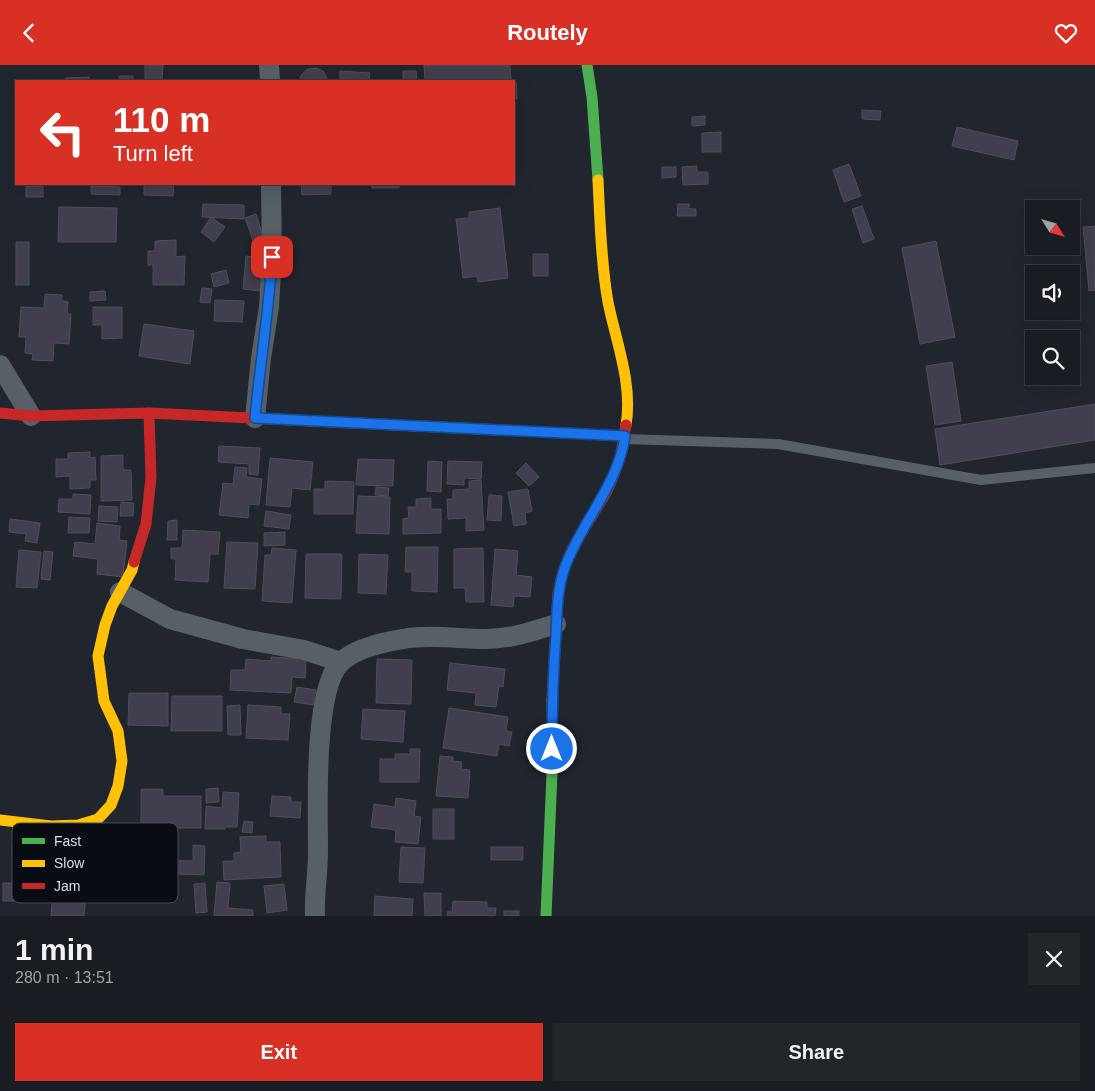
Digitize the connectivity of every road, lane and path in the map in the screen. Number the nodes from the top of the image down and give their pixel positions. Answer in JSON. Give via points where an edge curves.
{"nodes":[{"id":1,"x":269,"y":65,"type":"edge"},
{"id":2,"x":587,"y":65,"type":"edge"},
{"id":3,"x":270,"y":80,"type":"edge"},
{"id":4,"x":271,"y":185,"type":"edge"},
{"id":5,"x":0,"y":365,"type":"edge"},
{"id":6,"x":0,"y":413,"type":"edge"},
{"id":7,"x":149,"y":413,"type":"junction"},
{"id":8,"x":31,"y":415,"type":"junction"},
{"id":9,"x":255,"y":418,"type":"junction"},
{"id":10,"x":624,"y":437,"type":"junction"},
{"id":11,"x":1095,"y":468,"type":"edge"},
{"id":12,"x":120,"y":593,"type":"junction"},
{"id":13,"x":556,"y":624,"type":"junction"},
{"id":14,"x":341,"y":662,"type":"junction"},
{"id":15,"x":0,"y":820,"type":"edge"},
{"id":16,"x":26,"y":823,"type":"edge"},
{"id":17,"x":85,"y":823,"type":"edge"},
{"id":18,"x":315,"y":916,"type":"edge"},
{"id":19,"x":546,"y":916,"type":"edge"}],
"edges":[{"from":1,"to":3,"type":"street"},
{"from":2,"to":10,"type":"street","via":[[608,300],[628,395]]},
{"from":4,"to":9,"type":"street","via":[[269,307]]},
{"from":5,"to":8,"type":"street"},
{"from":6,"to":8,"type":"street"},
{"from":7,"to":8,"type":"street"},
{"from":7,"to":9,"type":"street"},
{"from":7,"to":12,"type":"street","via":[[151,477],[146,524],[132,570]]},
{"from":9,"to":10,"type":"street"},
{"from":10,"to":11,"type":"lane","via":[[778,444],[981,480]]},
{"from":10,"to":13,"type":"street","via":[[607,491],[572,549],[564,569]]},
{"from":12,"to":14,"type":"street","via":[[170,619],[243,639],[304,650]]},
{"from":12,"to":17,"type":"street","via":[[105,625],[98,656],[104,701],[118,731],[122,761],[111,805],[98,819]]},
{"from":13,"to":14,"type":"street","via":[[521,635],[488,639],[405,638],[356,651]]},
{"from":13,"to":19,"type":"street"},
{"from":14,"to":18,"type":"street","via":[[332,674],[319,746]]},
{"from":15,"to":16,"type":"street"}]}
